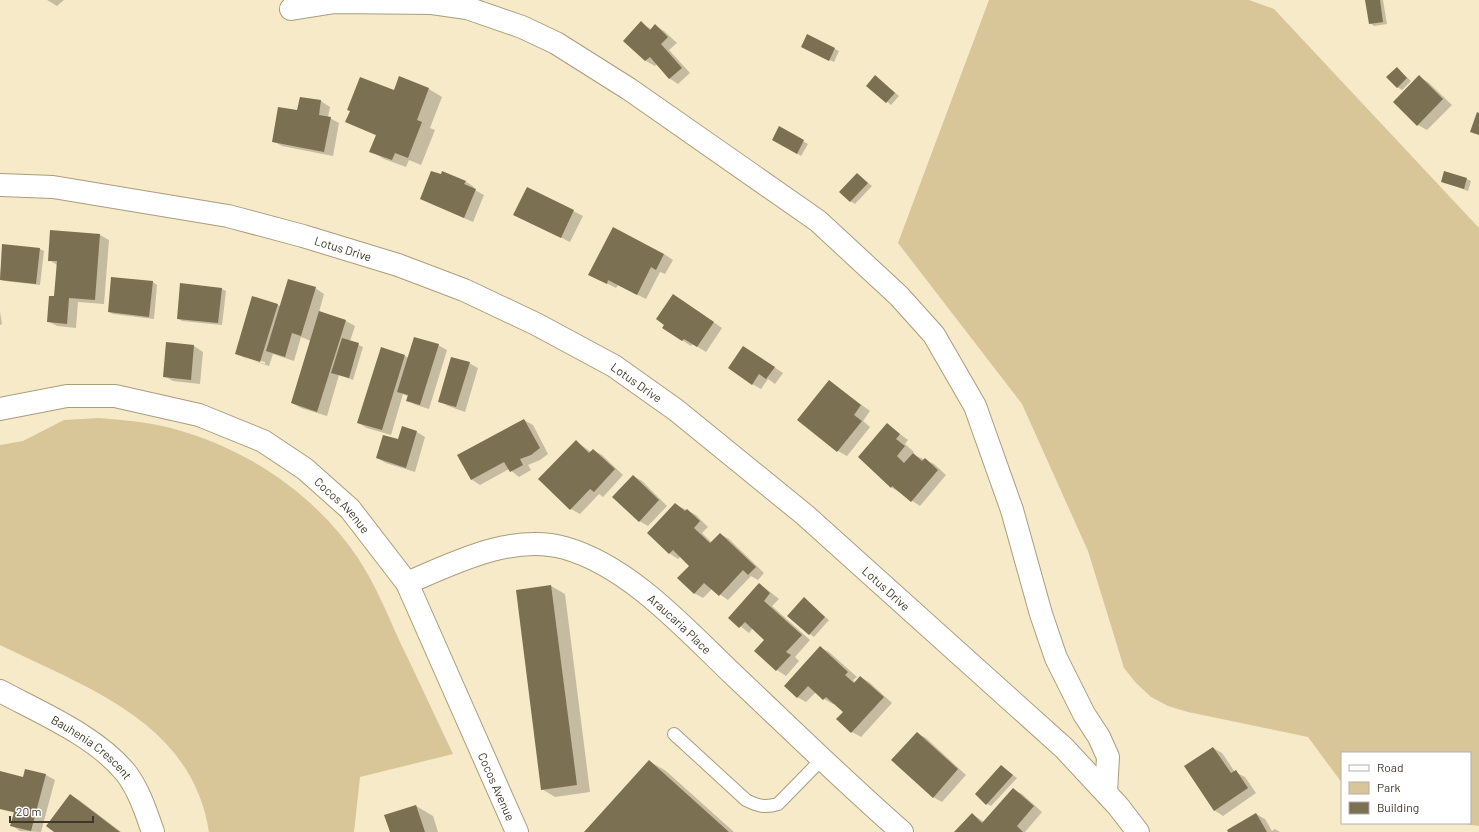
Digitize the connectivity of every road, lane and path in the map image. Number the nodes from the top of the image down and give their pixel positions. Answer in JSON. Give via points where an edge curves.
{"nodes":[{"id":1,"x":291,"y":9,"type":"dead end"},
{"id":2,"x":0,"y":185,"type":"edge"},
{"id":3,"x":0,"y":409,"type":"edge"},
{"id":4,"x":406,"y":583,"type":"junction"},
{"id":5,"x":0,"y":691,"type":"edge"},
{"id":6,"x":674,"y":734,"type":"dead end"},
{"id":7,"x":822,"y":759,"type":"junction"},
{"id":8,"x":1106,"y":793,"type":"junction"},
{"id":9,"x":153,"y":832,"type":"edge"},
{"id":10,"x":517,"y":832,"type":"edge"},
{"id":11,"x":902,"y":832,"type":"edge"},
{"id":12,"x":1138,"y":832,"type":"edge"}],
"edges":[{"from":1,"to":8,"type":"street","via":[[336,2],[432,3],[467,8],[522,27],[556,43],[629,89],[818,221],[899,296],[934,335],[974,406],[1012,510],[1056,658],[1108,757]]},
{"from":2,"to":8,"type":"street","name":"Lotus Drive","via":[[53,187],[228,216],[303,236],[398,265],[464,290],[536,324],[614,366],[682,415],[805,515],[1064,748]]},
{"from":3,"to":4,"type":"street","name":"Cocos Avenue","via":[[67,396],[115,396],[199,415],[263,440],[306,469],[350,509]]},
{"from":4,"to":7,"type":"street","name":"Araucaria Place","via":[[458,561],[504,547],[534,545],[565,548],[608,566],[648,594]]},
{"from":4,"to":10,"type":"street","name":"Cocos Avenue"},
{"from":5,"to":9,"type":"street","name":"Bauhenia Crescent","via":[[63,724],[100,749],[126,774],[141,800]]},
{"from":6,"to":7,"type":"lane","via":[[746,800],[758,806],[778,804]]},
{"from":7,"to":11,"type":"street","name":"Araucaria Place"},
{"from":8,"to":12,"type":"street","name":"Lotus Drive"}]}
